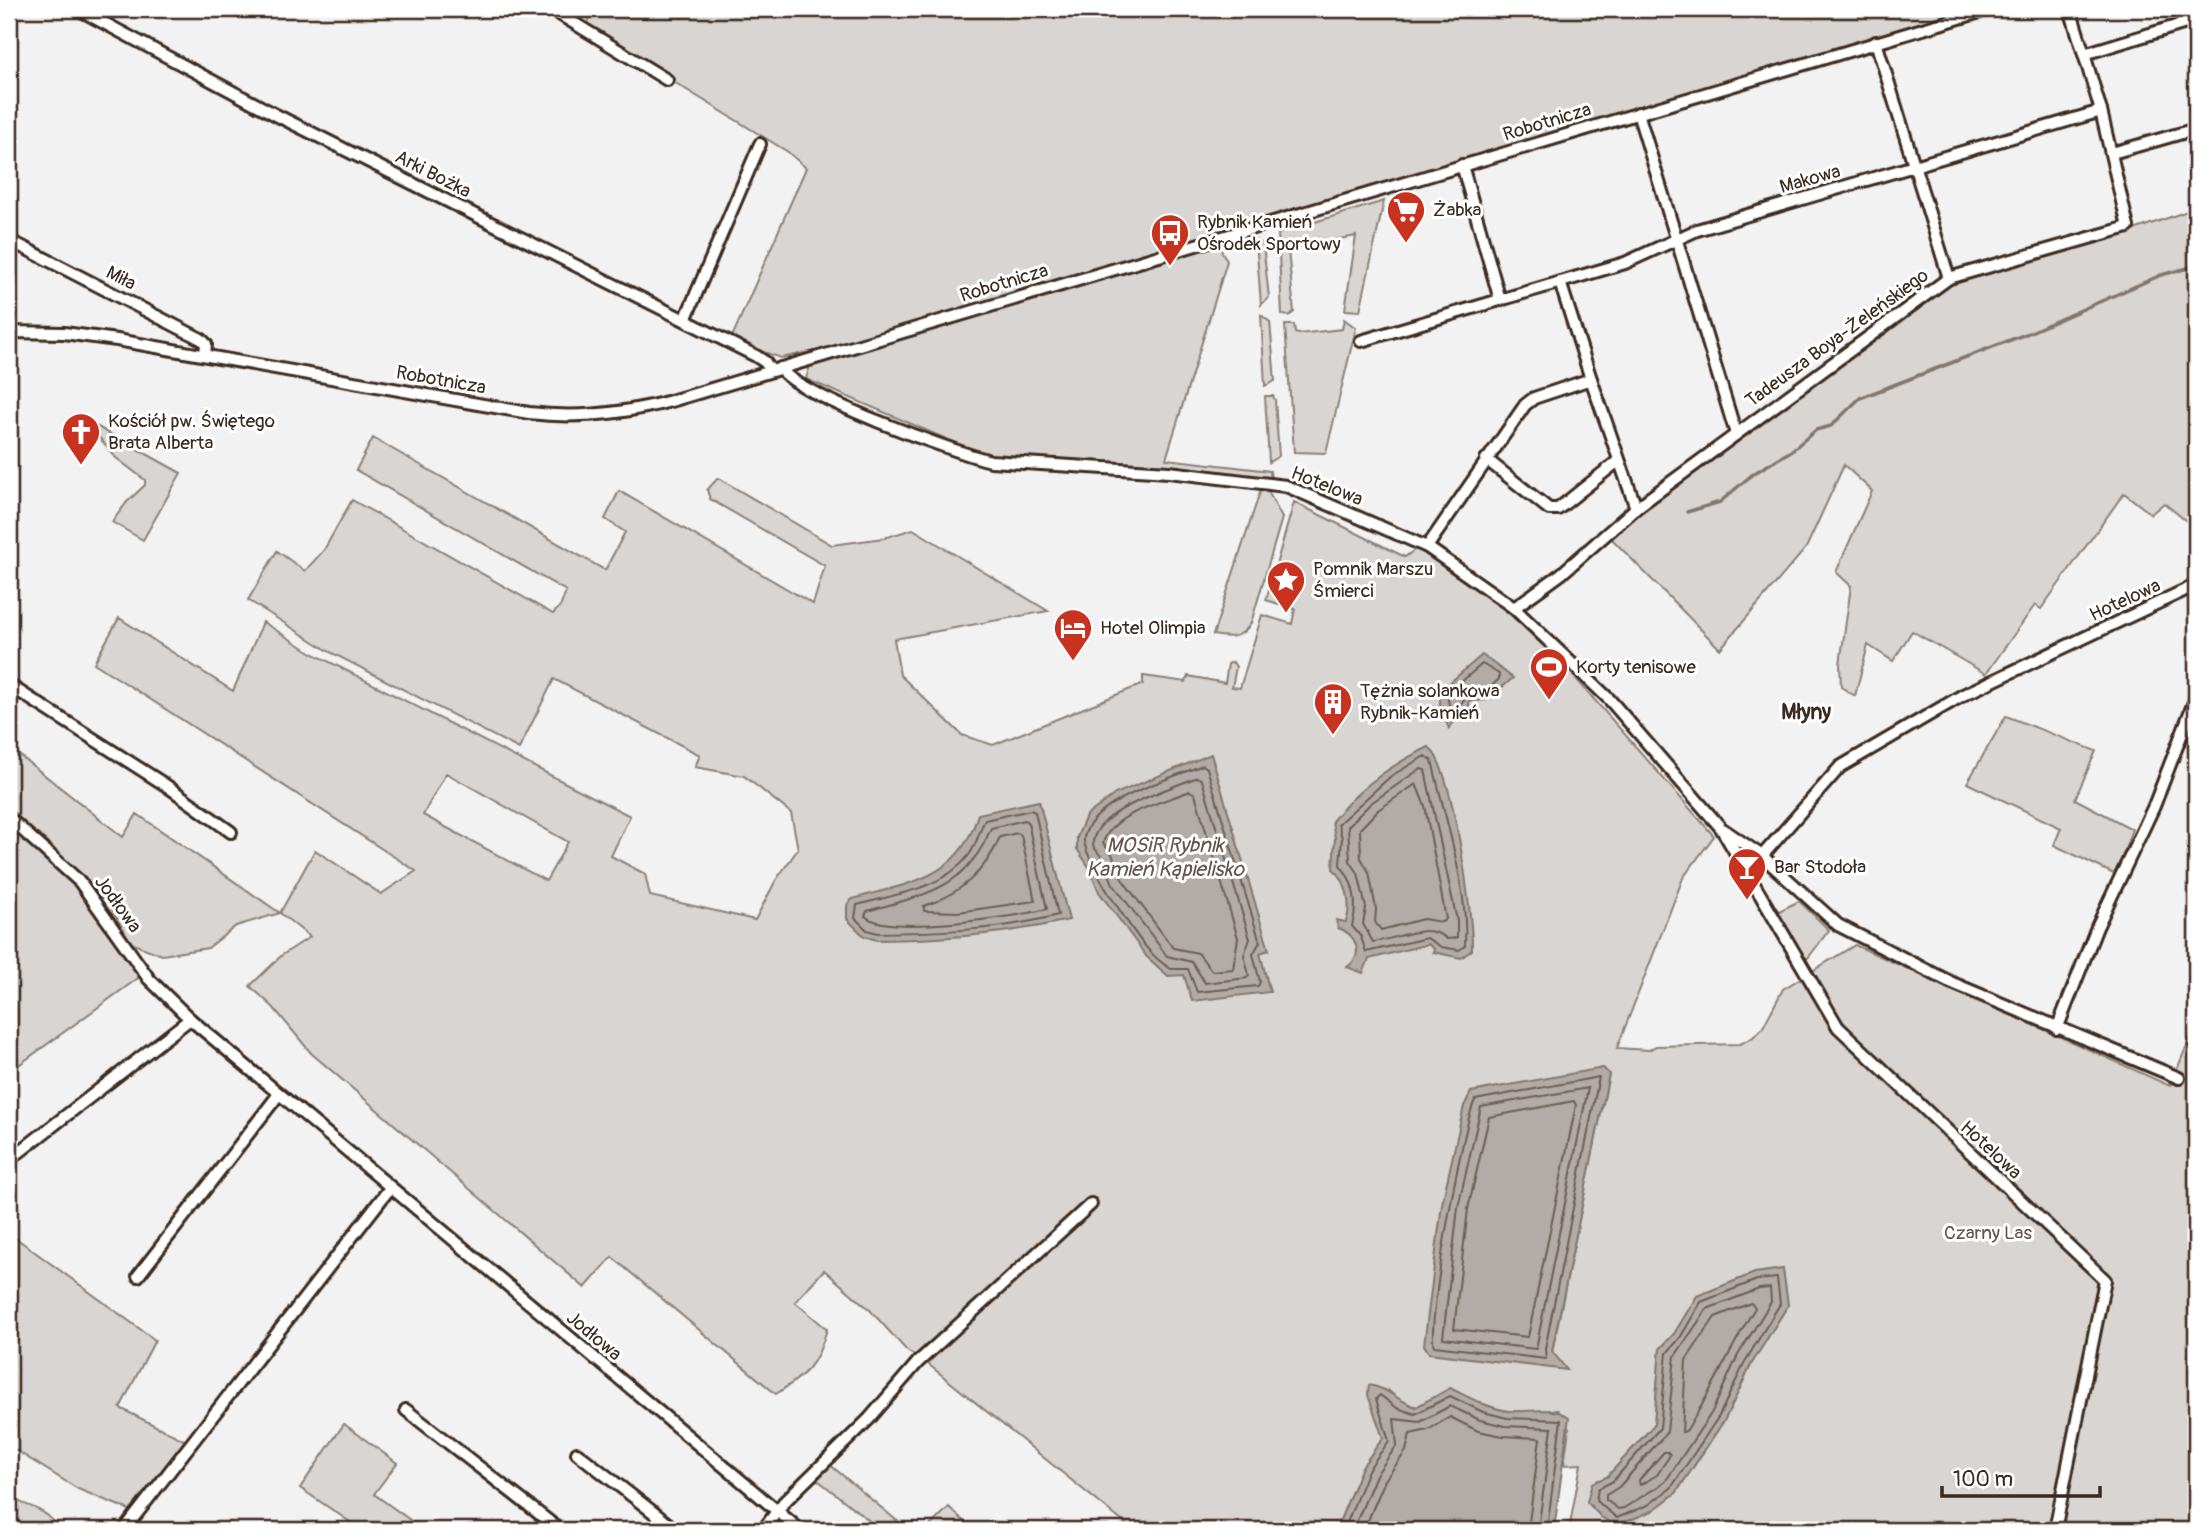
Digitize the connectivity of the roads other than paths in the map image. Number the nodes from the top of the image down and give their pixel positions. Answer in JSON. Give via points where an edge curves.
{"nodes":[{"id":1,"x":78,"y":9,"type":"edge"},
{"id":2,"x":551,"y":9,"type":"edge"},
{"id":3,"x":1990,"y":9,"type":"edge"},
{"id":4,"x":2070,"y":9,"type":"edge"},
{"id":5,"x":2196,"y":20,"type":"edge"},
{"id":6,"x":1876,"y":43,"type":"junction"},
{"id":7,"x":2084,"y":54,"type":"junction"},
{"id":8,"x":667,"y":80,"type":"dead end"},
{"id":9,"x":2101,"y":111,"type":"junction"},
{"id":10,"x":1638,"y":113,"type":"junction"},
{"id":11,"x":2196,"y":129,"type":"edge"},
{"id":12,"x":760,"y":144,"type":"dead end"},
{"id":13,"x":2112,"y":153,"type":"junction"},
{"id":14,"x":1462,"y":165,"type":"junction"},
{"id":15,"x":1916,"y":167,"type":"junction"},
{"id":16,"x":1676,"y":238,"type":"junction"},
{"id":17,"x":9,"y":240,"type":"edge"},
{"id":18,"x":1949,"y":278,"type":"junction"},
{"id":19,"x":1560,"y":282,"type":"junction"},
{"id":20,"x":1500,"y":300,"type":"junction"},
{"id":21,"x":685,"y":320,"type":"junction"},
{"id":22,"x":9,"y":332,"type":"edge"},
{"id":23,"x":1361,"y":341,"type":"dead end"},
{"id":24,"x":205,"y":355,"type":"junction"},
{"id":25,"x":776,"y":369,"type":"junction"},
{"id":26,"x":1591,"y":379,"type":"junction"},
{"id":27,"x":1737,"y":434,"type":"junction"},
{"id":28,"x":1486,"y":459,"type":"junction"},
{"id":29,"x":1618,"y":461,"type":"junction"},
{"id":30,"x":1636,"y":508,"type":"junction"},
{"id":31,"x":1427,"y":547,"type":"junction"},
{"id":32,"x":2196,"y":585,"type":"edge"},
{"id":33,"x":1514,"y":608,"type":"junction"},
{"id":34,"x":9,"y":685,"type":"edge"},
{"id":35,"x":2196,"y":697,"type":"edge"},
{"id":36,"x":9,"y":818,"type":"edge"},
{"id":37,"x":1721,"y":828,"type":"junction"},
{"id":38,"x":231,"y":832,"type":"dead end"},
{"id":39,"x":1762,"y":856,"type":"junction"},
{"id":40,"x":190,"y":1019,"type":"junction"},
{"id":41,"x":2057,"y":1028,"type":"junction"},
{"id":42,"x":2179,"y":1078,"type":"dead end"},
{"id":43,"x":279,"y":1094,"type":"junction"},
{"id":44,"x":9,"y":1160,"type":"edge"},
{"id":45,"x":390,"y":1188,"type":"junction"},
{"id":46,"x":1091,"y":1204,"type":"dead end"},
{"id":47,"x":138,"y":1276,"type":"dead end"},
{"id":48,"x":406,"y":1410,"type":"dead end"},
{"id":49,"x":577,"y":1453,"type":"dead end"},
{"id":50,"x":776,"y":1511,"type":"junction"},
{"id":51,"x":124,"y":1530,"type":"edge"},
{"id":52,"x":560,"y":1530,"type":"edge"},
{"id":53,"x":676,"y":1530,"type":"edge"},
{"id":54,"x":763,"y":1530,"type":"edge"},
{"id":55,"x":800,"y":1530,"type":"edge"},
{"id":56,"x":2055,"y":1530,"type":"edge"}],
"edges":[{"from":1,"to":21,"type":"street","name":"Arki Bożka","via":[[276,115]]},
{"from":2,"to":8,"type":"street"},
{"from":3,"to":6,"type":"street","name":"Robotnicza"},
{"from":4,"to":7,"type":"street"},
{"from":5,"to":7,"type":"street"},
{"from":6,"to":10,"type":"street","name":"Robotnicza"},
{"from":6,"to":15,"type":"street"},
{"from":7,"to":9,"type":"street"},
{"from":9,"to":13,"type":"street","name":"Tadeusza Boya-Żeleńskiego"},
{"from":9,"to":15,"type":"street","name":"Makowa"},
{"from":10,"to":14,"type":"street","name":"Robotnicza"},
{"from":10,"to":16,"type":"street"},
{"from":11,"to":13,"type":"street"},
{"from":12,"to":21,"type":"street"},
{"from":13,"to":18,"type":"street","name":"Tadeusza Boya-Żeleńskiego","via":[[2129,227]]},
{"from":14,"to":20,"type":"street"},
{"from":14,"to":25,"type":"street","name":"Robotnicza"},
{"from":15,"to":16,"type":"street","name":"Makowa"},
{"from":15,"to":18,"type":"street"},
{"from":16,"to":19,"type":"street","name":"Makowa","via":[[1625,263]]},
{"from":16,"to":27,"type":"street"},
{"from":17,"to":24,"type":"street","name":"Miła","via":[[201,340],[206,345]]},
{"from":18,"to":27,"type":"street","name":"Tadeusza Boya-Żeleńskiego"},
{"from":19,"to":20,"type":"street","name":"Makowa"},
{"from":19,"to":26,"type":"street"},
{"from":20,"to":23,"type":"street","name":"Makowa"},
{"from":21,"to":25,"type":"street","name":"Arki Bożka"},
{"from":22,"to":24,"type":"street","name":"Robotnicza","via":[[91,335]]},
{"from":24,"to":25,"type":"street","name":"Robotnicza","via":[[491,407],[567,416],[644,408]]},
{"from":25,"to":31,"type":"street","name":"Hotelowa","via":[[823,396],[963,455],[1286,486]]},
{"from":26,"to":28,"type":"street","via":[[1534,398]]},
{"from":26,"to":29,"type":"street"},
{"from":27,"to":30,"type":"street","name":"Tadeusza Boya-Żeleńskiego"},
{"from":28,"to":29,"type":"street","via":[[1549,509],[1558,509]]},
{"from":28,"to":31,"type":"street"},
{"from":29,"to":30,"type":"street"},
{"from":30,"to":33,"type":"street","name":"Tadeusza Boya-Żeleńskiego"},
{"from":31,"to":33,"type":"street","name":"Hotelowa"},
{"from":32,"to":39,"type":"street","name":"Hotelowa","via":[[1963,695],[1840,766]]},
{"from":33,"to":37,"type":"street","name":"Hotelowa","via":[[1609,699]]},
{"from":34,"to":38,"type":"street"},
{"from":35,"to":41,"type":"street"},
{"from":36,"to":40,"type":"street","name":"Jodłowa","via":[[80,881],[149,979]]},
{"from":37,"to":39,"type":"street","name":"Hotelowa"},
{"from":37,"to":56,"type":"street","name":"Hotelowa","via":[[1838,1027],[2105,1280]]},
{"from":39,"to":41,"type":"street","name":"Hotelowa","via":[[1838,925],[1950,982]]},
{"from":40,"to":43,"type":"street","name":"Jodłowa"},
{"from":40,"to":44,"type":"street"},
{"from":41,"to":42,"type":"street","name":"Hotelowa"},
{"from":43,"to":45,"type":"street","name":"Jodłowa"},
{"from":43,"to":47,"type":"street"},
{"from":45,"to":50,"type":"street","name":"Jodłowa"},
{"from":45,"to":51,"type":"street"},
{"from":46,"to":50,"type":"street","via":[[918,1362],[869,1419]]},
{"from":48,"to":52,"type":"street"},
{"from":49,"to":53,"type":"street"},
{"from":50,"to":54,"type":"street"},
{"from":50,"to":55,"type":"street","name":"Jodłowa"}]}
